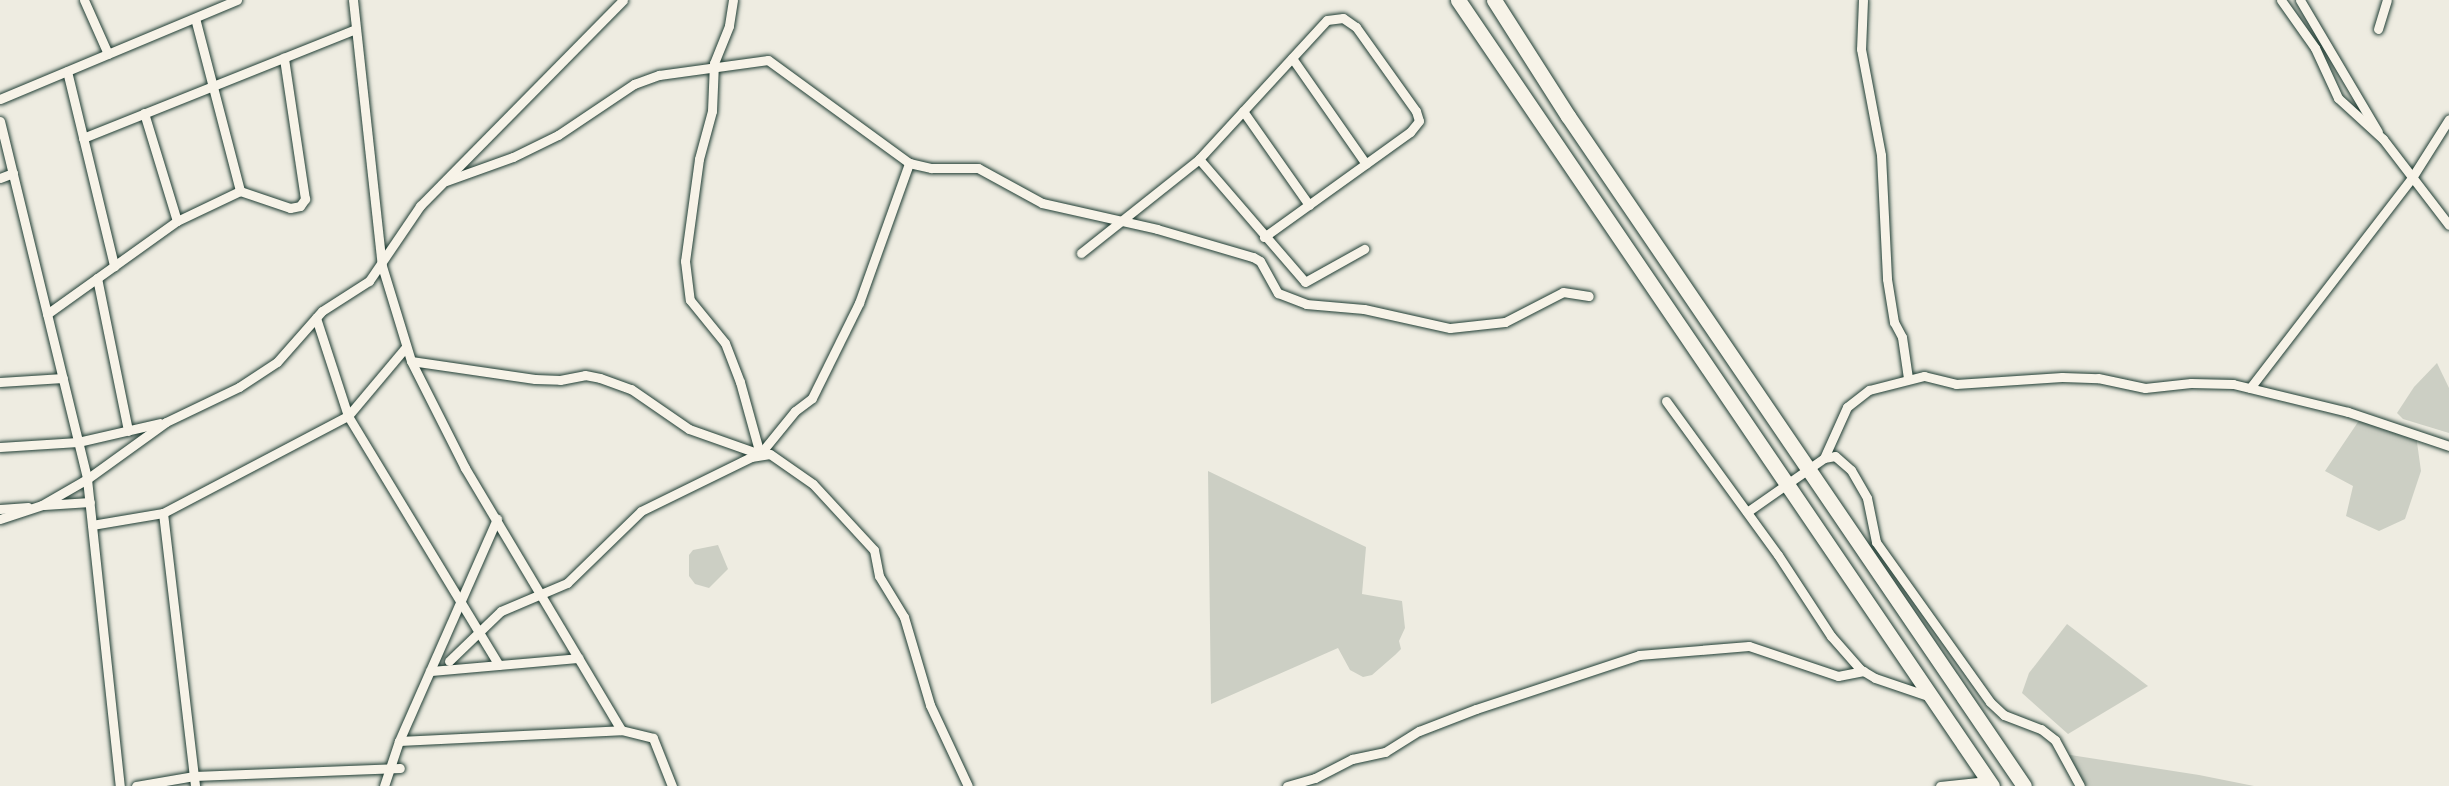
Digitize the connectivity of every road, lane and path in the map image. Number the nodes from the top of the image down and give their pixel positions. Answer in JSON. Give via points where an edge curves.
{"nodes":[{"id":1,"x":84,"y":0,"type":"edge"},
{"id":2,"x":237,"y":0,"type":"edge"},
{"id":3,"x":353,"y":0,"type":"edge"},
{"id":4,"x":623,"y":0,"type":"edge"},
{"id":5,"x":734,"y":0,"type":"edge"},
{"id":6,"x":1458,"y":0,"type":"edge"},
{"id":7,"x":1494,"y":0,"type":"edge"},
{"id":8,"x":1863,"y":0,"type":"edge"},
{"id":9,"x":2281,"y":0,"type":"edge"},
{"id":10,"x":2387,"y":0,"type":"edge"},
{"id":11,"x":2305,"y":2,"type":"edge"},
{"id":12,"x":225,"y":3,"type":"edge"},
{"id":13,"x":195,"y":18,"type":"junction"},
{"id":14,"x":2378,"y":29,"type":"dead end"},
{"id":15,"x":356,"y":30,"type":"junction"},
{"id":16,"x":108,"y":54,"type":"junction"},
{"id":17,"x":285,"y":58,"type":"junction"},
{"id":18,"x":1292,"y":58,"type":"junction"},
{"id":19,"x":713,"y":69,"type":"junction"},
{"id":20,"x":67,"y":71,"type":"junction"},
{"id":21,"x":213,"y":86,"type":"junction"},
{"id":22,"x":0,"y":99,"type":"edge"},
{"id":23,"x":1243,"y":111,"type":"junction"},
{"id":24,"x":144,"y":113,"type":"junction"},
{"id":25,"x":2449,"y":119,"type":"edge"},
{"id":26,"x":0,"y":121,"type":"edge"},
{"id":27,"x":83,"y":138,"type":"junction"},
{"id":28,"x":2383,"y":139,"type":"junction"},
{"id":29,"x":1199,"y":159,"type":"junction"},
{"id":30,"x":909,"y":163,"type":"junction"},
{"id":31,"x":1366,"y":164,"type":"junction"},
{"id":32,"x":13,"y":173,"type":"junction"},
{"id":33,"x":2414,"y":176,"type":"junction"},
{"id":34,"x":0,"y":178,"type":"edge"},
{"id":35,"x":446,"y":181,"type":"junction"},
{"id":36,"x":240,"y":191,"type":"junction"},
{"id":37,"x":1309,"y":205,"type":"junction"},
{"id":38,"x":177,"y":221,"type":"junction"},
{"id":39,"x":1121,"y":221,"type":"junction"},
{"id":40,"x":2449,"y":225,"type":"edge"},
{"id":41,"x":1264,"y":237,"type":"junction"},
{"id":42,"x":1364,"y":249,"type":"dead end"},
{"id":43,"x":1081,"y":253,"type":"dead end"},
{"id":44,"x":114,"y":266,"type":"junction"},
{"id":45,"x":382,"y":266,"type":"junction"},
{"id":46,"x":97,"y":278,"type":"junction"},
{"id":47,"x":1589,"y":296,"type":"dead end"},
{"id":48,"x":47,"y":314,"type":"junction"},
{"id":49,"x":315,"y":318,"type":"junction"},
{"id":50,"x":406,"y":347,"type":"junction"},
{"id":51,"x":411,"y":361,"type":"junction"},
{"id":52,"x":63,"y":378,"type":"junction"},
{"id":53,"x":1908,"y":378,"type":"junction"},
{"id":54,"x":0,"y":382,"type":"edge"},
{"id":55,"x":2250,"y":388,"type":"junction"},
{"id":56,"x":1666,"y":401,"type":"dead end"},
{"id":57,"x":348,"y":416,"type":"junction"},
{"id":58,"x":166,"y":422,"type":"junction"},
{"id":59,"x":128,"y":431,"type":"junction"},
{"id":60,"x":78,"y":442,"type":"junction"},
{"id":61,"x":2449,"y":446,"type":"edge"},
{"id":62,"x":0,"y":447,"type":"edge"},
{"id":63,"x":760,"y":454,"type":"junction"},
{"id":64,"x":1824,"y":458,"type":"junction"},
{"id":65,"x":1809,"y":468,"type":"junction"},
{"id":66,"x":87,"y":479,"type":"junction"},
{"id":67,"x":1785,"y":485,"type":"junction"},
{"id":68,"x":90,"y":502,"type":"junction"},
{"id":69,"x":40,"y":506,"type":"junction"},
{"id":70,"x":0,"y":508,"type":"edge"},
{"id":71,"x":1747,"y":512,"type":"junction"},
{"id":72,"x":163,"y":513,"type":"junction"},
{"id":73,"x":0,"y":519,"type":"edge"},
{"id":74,"x":497,"y":519,"type":"junction"},
{"id":75,"x":92,"y":525,"type":"junction"},
{"id":76,"x":541,"y":596,"type":"junction"},
{"id":77,"x":461,"y":603,"type":"junction"},
{"id":78,"x":478,"y":631,"type":"junction"},
{"id":79,"x":578,"y":658,"type":"junction"},
{"id":80,"x":450,"y":661,"type":"dead end"},
{"id":81,"x":499,"y":665,"type":"junction"},
{"id":82,"x":430,"y":671,"type":"junction"},
{"id":83,"x":1864,"y":671,"type":"junction"},
{"id":84,"x":1931,"y":697,"type":"junction"},
{"id":85,"x":621,"y":730,"type":"junction"},
{"id":86,"x":399,"y":741,"type":"junction"},
{"id":87,"x":389,"y":768,"type":"junction"},
{"id":88,"x":400,"y":768,"type":"dead end"},
{"id":89,"x":195,"y":781,"type":"edge"},
{"id":90,"x":1990,"y":783,"type":"edge"},
{"id":91,"x":120,"y":786,"type":"edge"},
{"id":92,"x":136,"y":786,"type":"edge"},
{"id":93,"x":384,"y":786,"type":"edge"},
{"id":94,"x":672,"y":786,"type":"edge"},
{"id":95,"x":968,"y":786,"type":"edge"},
{"id":96,"x":1287,"y":786,"type":"edge"},
{"id":97,"x":1941,"y":786,"type":"edge"},
{"id":98,"x":2024,"y":786,"type":"edge"},
{"id":99,"x":2080,"y":786,"type":"edge"}],
"edges":[{"from":1,"to":16,"type":"street"},
{"from":2,"to":12,"type":"street"},
{"from":3,"to":15,"type":"street"},
{"from":4,"to":35,"type":"street","via":[[565,55]]},
{"from":5,"to":19,"type":"street"},
{"from":6,"to":67,"type":"highway"},
{"from":7,"to":65,"type":"highway","via":[[1568,116]]},
{"from":8,"to":53,"type":"street","via":[[1861,49],[1881,155],[1887,279]]},
{"from":9,"to":28,"type":"street","via":[[2315,48],[2338,98]]},
{"from":10,"to":14,"type":"street"},
{"from":11,"to":28,"type":"street","via":[[2349,88]]},
{"from":12,"to":13,"type":"street"},
{"from":13,"to":16,"type":"street"},
{"from":13,"to":21,"type":"street"},
{"from":15,"to":17,"type":"street"},
{"from":15,"to":45,"type":"street"},
{"from":16,"to":20,"type":"street"},
{"from":17,"to":21,"type":"street"},
{"from":17,"to":36,"type":"street","via":[[305,199],[300,206],[291,208]]},
{"from":18,"to":23,"type":"street"},
{"from":18,"to":31,"type":"street"},
{"from":18,"to":31,"type":"street","via":[[1328,20],[1343,18],[1356,27],[1416,111],[1416,128]]},
{"from":19,"to":30,"type":"street","via":[[768,60],[777,64],[838,114]]},
{"from":19,"to":35,"type":"street","via":[[659,75],[634,84],[558,135],[513,157]]},
{"from":19,"to":63,"type":"street","via":[[712,111],[699,159],[685,270],[690,300],[713,324],[731,358]]},
{"from":20,"to":22,"type":"street"},
{"from":20,"to":27,"type":"street"},
{"from":21,"to":24,"type":"street"},
{"from":21,"to":36,"type":"street"},
{"from":23,"to":29,"type":"street"},
{"from":23,"to":37,"type":"street"},
{"from":24,"to":27,"type":"street"},
{"from":24,"to":38,"type":"street"},
{"from":25,"to":33,"type":"street"},
{"from":26,"to":32,"type":"street"},
{"from":27,"to":44,"type":"street"},
{"from":28,"to":33,"type":"street"},
{"from":29,"to":39,"type":"street"},
{"from":29,"to":41,"type":"street"},
{"from":30,"to":39,"type":"street","via":[[931,168],[978,168],[1042,203]]},
{"from":30,"to":63,"type":"street","via":[[859,303],[812,398],[795,411]]},
{"from":31,"to":37,"type":"street"},
{"from":32,"to":34,"type":"street"},
{"from":32,"to":48,"type":"street"},
{"from":33,"to":40,"type":"street"},
{"from":33,"to":55,"type":"street"},
{"from":35,"to":45,"type":"street","via":[[420,206]]},
{"from":36,"to":38,"type":"street"},
{"from":37,"to":41,"type":"street"},
{"from":38,"to":44,"type":"street"},
{"from":39,"to":43,"type":"street"},
{"from":39,"to":47,"type":"street","via":[[1252,257],[1260,261],[1278,293],[1306,304],[1364,309],[1450,328],[1505,322],[1563,292]]},
{"from":41,"to":42,"type":"street","via":[[1305,282]]},
{"from":44,"to":46,"type":"street"},
{"from":45,"to":49,"type":"street","via":[[355,292]]},
{"from":45,"to":50,"type":"street"},
{"from":46,"to":48,"type":"street"},
{"from":46,"to":59,"type":"street"},
{"from":48,"to":52,"type":"street"},
{"from":49,"to":57,"type":"street"},
{"from":49,"to":58,"type":"street","via":[[277,362],[239,387]]},
{"from":50,"to":51,"type":"street"},
{"from":50,"to":57,"type":"street"},
{"from":51,"to":63,"type":"street","via":[[535,379],[585,375],[600,378],[631,389],[689,429]]},
{"from":51,"to":74,"type":"street","via":[[465,468]]},
{"from":52,"to":54,"type":"street"},
{"from":52,"to":60,"type":"street"},
{"from":53,"to":55,"type":"street","via":[[1924,376],[1956,384],[2098,378],[2145,388],[2191,382]]},
{"from":53,"to":64,"type":"street","via":[[1869,390],[1847,407]]},
{"from":55,"to":61,"type":"street","via":[[2348,412]]},
{"from":56,"to":71,"type":"street"},
{"from":57,"to":72,"type":"street"},
{"from":57,"to":77,"type":"street"},
{"from":58,"to":59,"type":"street"},
{"from":58,"to":66,"type":"street"},
{"from":59,"to":60,"type":"street"},
{"from":60,"to":62,"type":"street"},
{"from":60,"to":66,"type":"street"},
{"from":63,"to":76,"type":"street","via":[[716,477],[669,494],[641,511],[590,564],[567,583]]},
{"from":63,"to":95,"type":"street","via":[[784,461],[813,484],[874,550],[879,576],[904,617],[930,705]]},
{"from":64,"to":65,"type":"street"},
{"from":64,"to":99,"type":"street","via":[[1835,456],[1851,470],[1867,498],[1876,542],[1990,702],[2004,715],[2042,729],[2055,740]]},
{"from":65,"to":67,"type":"street"},
{"from":65,"to":98,"type":"highway"},
{"from":66,"to":68,"type":"street"},
{"from":66,"to":69,"type":"street"},
{"from":67,"to":71,"type":"street"},
{"from":67,"to":84,"type":"highway"},
{"from":68,"to":69,"type":"street"},
{"from":68,"to":75,"type":"street"},
{"from":69,"to":70,"type":"street"},
{"from":69,"to":73,"type":"street"},
{"from":71,"to":83,"type":"street","via":[[1831,636]]},
{"from":72,"to":75,"type":"street"},
{"from":72,"to":89,"type":"street"},
{"from":74,"to":76,"type":"street"},
{"from":74,"to":77,"type":"street"},
{"from":75,"to":91,"type":"street"},
{"from":76,"to":78,"type":"street","via":[[509,606]]},
{"from":76,"to":79,"type":"street"},
{"from":77,"to":78,"type":"street"},
{"from":77,"to":82,"type":"street"},
{"from":78,"to":80,"type":"street"},
{"from":78,"to":81,"type":"street"},
{"from":79,"to":81,"type":"street"},
{"from":79,"to":85,"type":"street"},
{"from":81,"to":82,"type":"street"},
{"from":82,"to":86,"type":"street"},
{"from":83,"to":84,"type":"street"},
{"from":83,"to":96,"type":"street","via":[[1838,676],[1749,646],[1639,655],[1476,709],[1419,731],[1385,752],[1352,759],[1315,778]]},
{"from":84,"to":90,"type":"highway"},
{"from":85,"to":86,"type":"street"},
{"from":85,"to":94,"type":"street","via":[[653,738]]},
{"from":86,"to":87,"type":"street"},
{"from":87,"to":88,"type":"street"},
{"from":87,"to":89,"type":"street"},
{"from":87,"to":93,"type":"street"},
{"from":89,"to":92,"type":"street"},
{"from":90,"to":97,"type":"street"}]}
